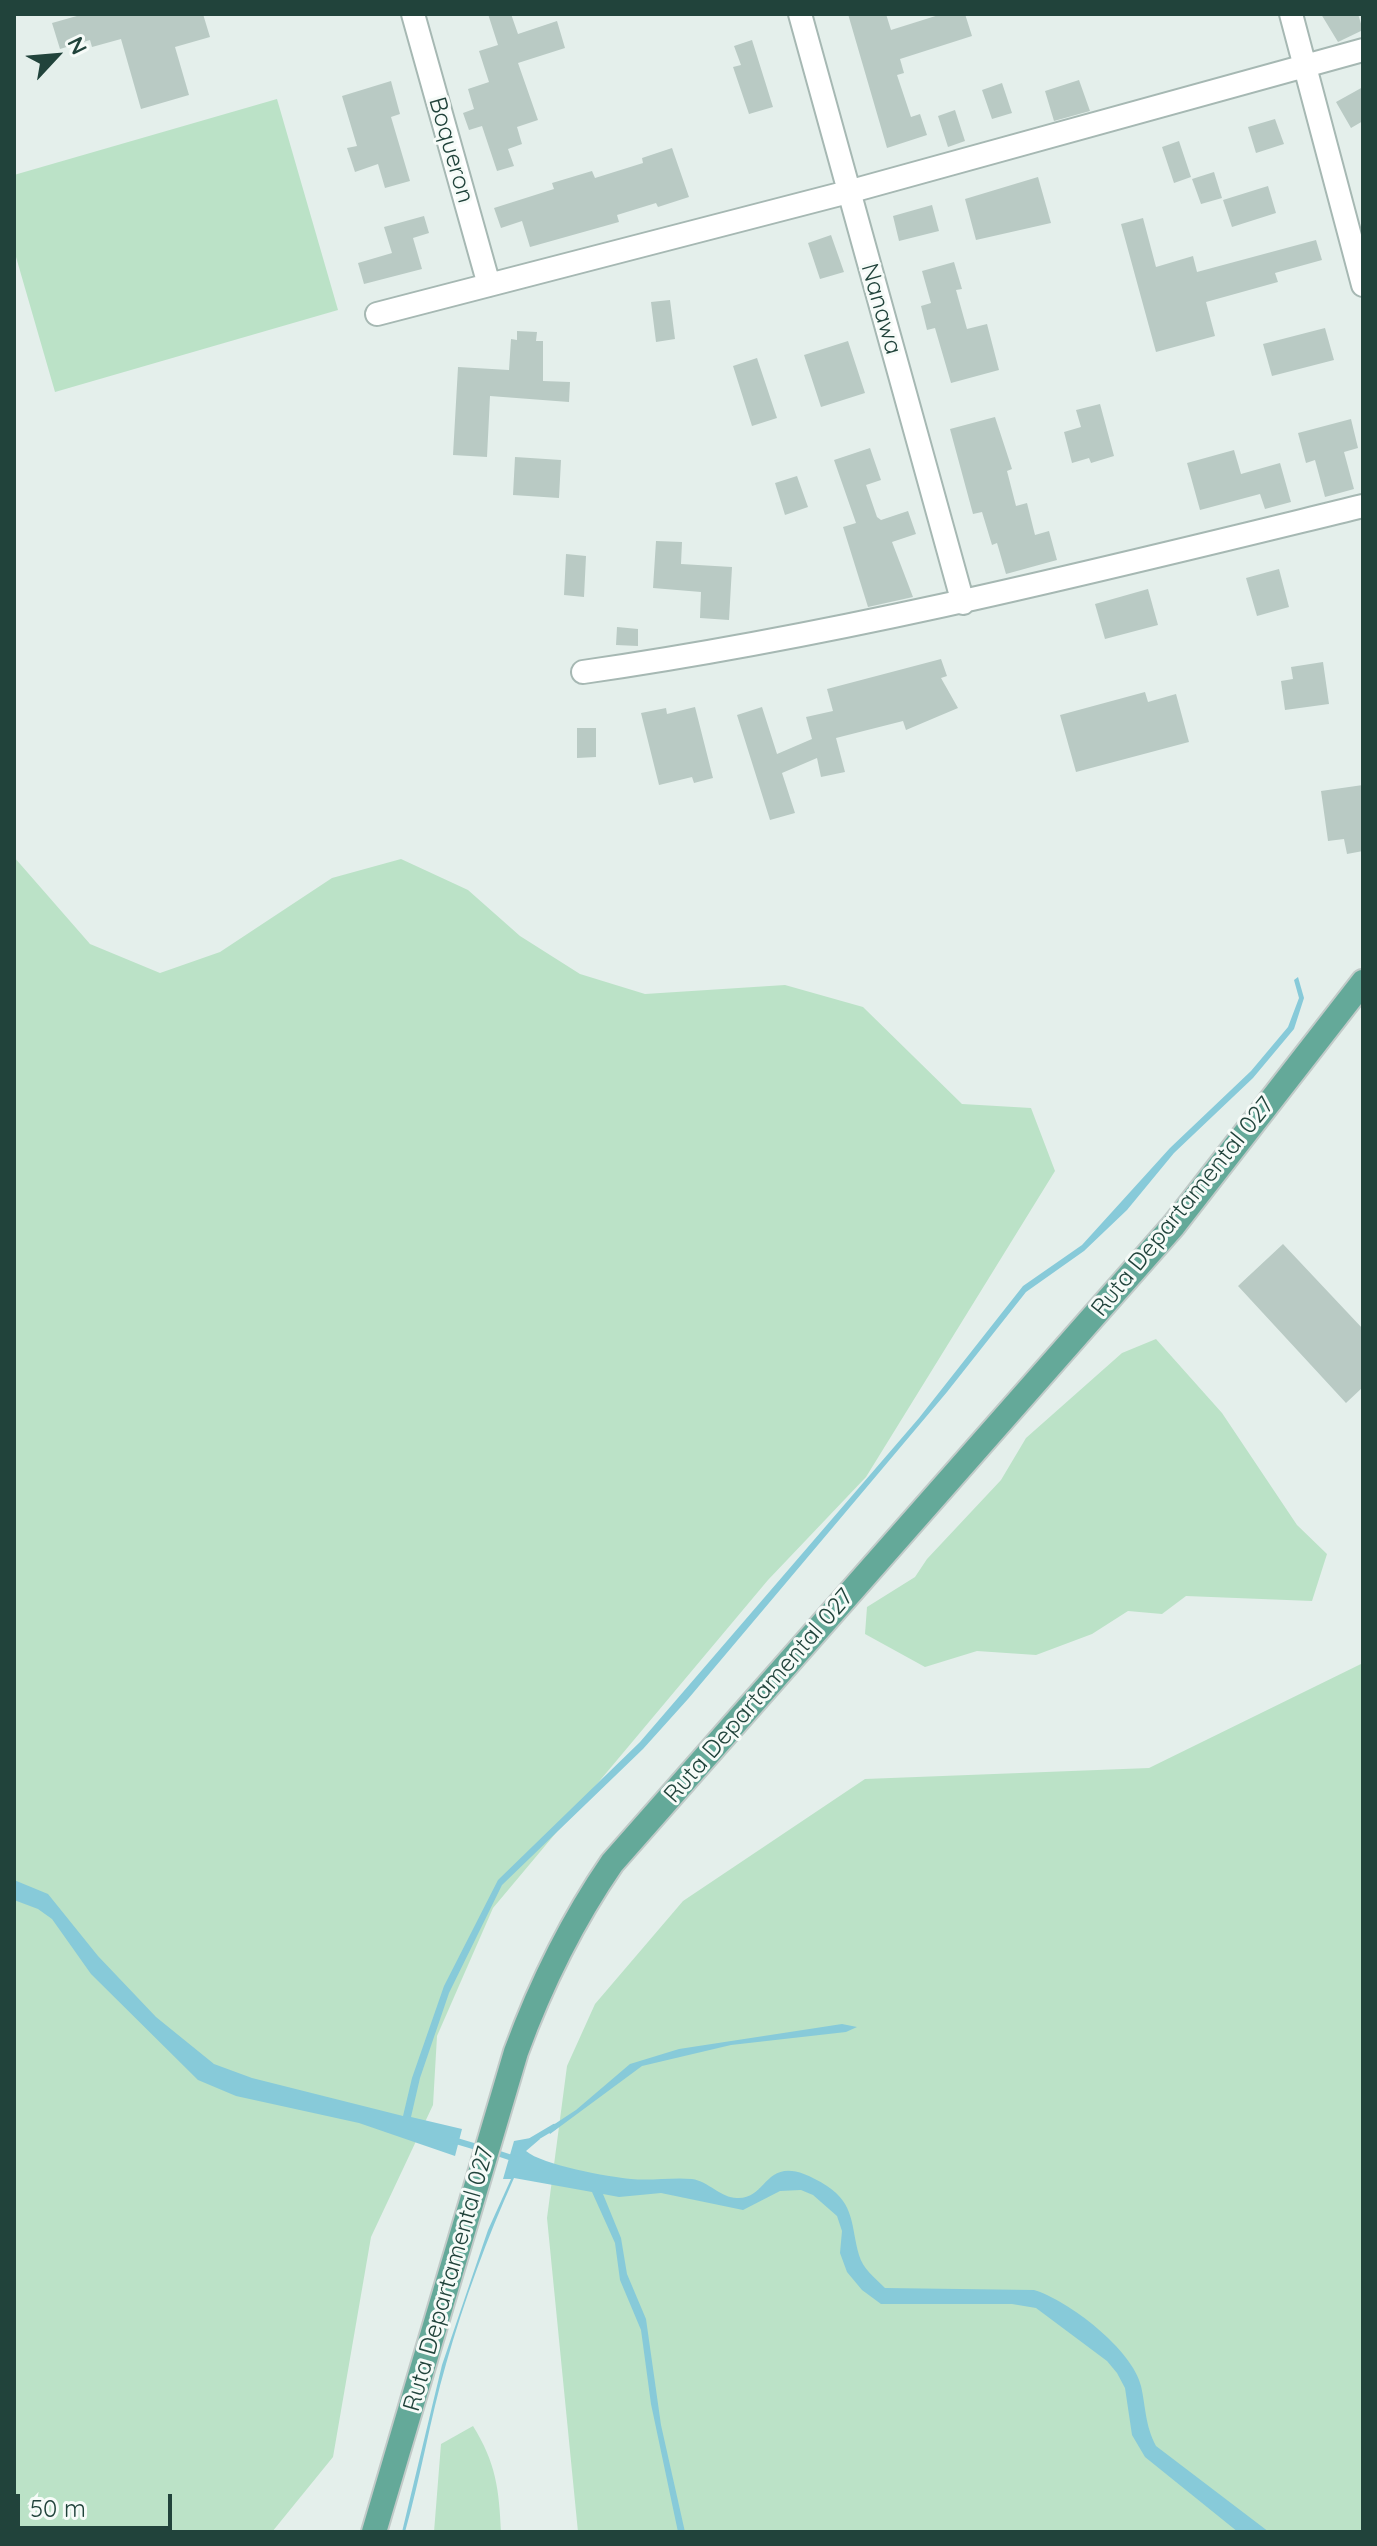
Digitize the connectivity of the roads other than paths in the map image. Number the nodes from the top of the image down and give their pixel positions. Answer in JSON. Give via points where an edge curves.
{"nodes":[{"id":1,"x":413,"y":14,"type":"edge"},
{"id":2,"x":800,"y":14,"type":"edge"},
{"id":3,"x":1291,"y":14,"type":"edge"},
{"id":4,"x":1363,"y":50,"type":"edge"},
{"id":5,"x":1306,"y":66,"type":"junction"},
{"id":6,"x":848,"y":192,"type":"junction"},
{"id":7,"x":489,"y":285,"type":"junction"},
{"id":8,"x":1363,"y":285,"type":"edge"},
{"id":9,"x":377,"y":314,"type":"dead end"},
{"id":10,"x":1363,"y":506,"type":"edge"},
{"id":11,"x":963,"y":603,"type":"junction"},
{"id":12,"x":583,"y":672,"type":"dead end"},
{"id":13,"x":1363,"y":982,"type":"edge"},
{"id":14,"x":374,"y":2532,"type":"edge"}],
"edges":[{"from":1,"to":7,"type":"street","name":"Boqueron"},
{"from":2,"to":6,"type":"street","name":"Nanawa"},
{"from":3,"to":5,"type":"street"},
{"from":4,"to":5,"type":"street"},
{"from":5,"to":6,"type":"street"},
{"from":5,"to":8,"type":"street"},
{"from":6,"to":7,"type":"street"},
{"from":6,"to":11,"type":"street","name":"Nanawa"},
{"from":7,"to":9,"type":"street"},
{"from":10,"to":11,"type":"street"},
{"from":11,"to":12,"type":"street","via":[[757,645]]},
{"from":13,"to":14,"type":"main road","name":"Ruta Departamental 027","via":[[1174,1225],[612,1863],[581,1909],[543,1979],[497,2114]]}]}
